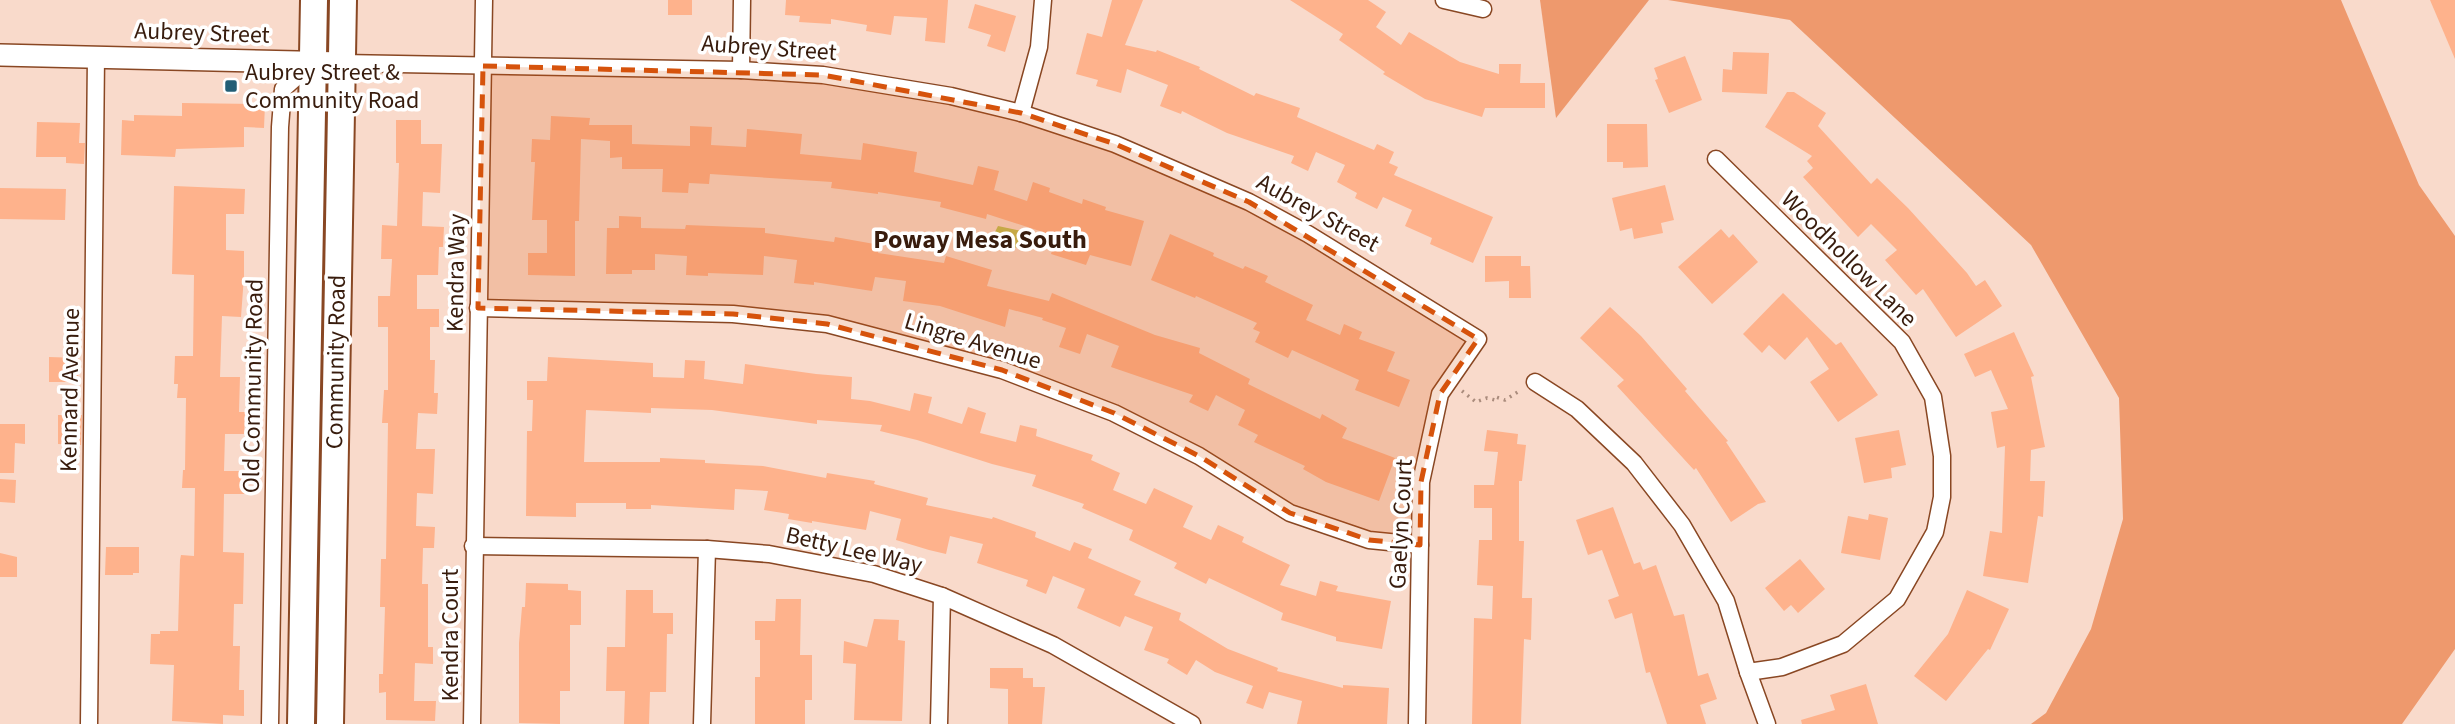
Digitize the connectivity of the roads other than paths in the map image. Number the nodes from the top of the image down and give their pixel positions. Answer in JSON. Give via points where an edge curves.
{"nodes":[{"id":1,"x":314,"y":0,"type":"edge"},
{"id":2,"x":343,"y":0,"type":"edge"},
{"id":3,"x":484,"y":0,"type":"edge"},
{"id":4,"x":742,"y":0,"type":"edge"},
{"id":5,"x":1043,"y":0,"type":"edge"},
{"id":6,"x":1444,"y":0,"type":"edge"},
{"id":7,"x":1483,"y":9,"type":"dead end"},
{"id":8,"x":0,"y":55,"type":"edge"},
{"id":9,"x":96,"y":56,"type":"junction"},
{"id":10,"x":313,"y":62,"type":"junction"},
{"id":11,"x":342,"y":63,"type":"junction"},
{"id":12,"x":483,"y":66,"type":"junction"},
{"id":13,"x":741,"y":70,"type":"junction"},
{"id":14,"x":1021,"y":113,"type":"junction"},
{"id":15,"x":1716,"y":159,"type":"dead end"},
{"id":16,"x":478,"y":309,"type":"junction"},
{"id":17,"x":1478,"y":339,"type":"joint"},
{"id":18,"x":1535,"y":382,"type":"road end"},
{"id":19,"x":1420,"y":545,"type":"junction"},
{"id":20,"x":473,"y":546,"type":"junction"},
{"id":21,"x":707,"y":549,"type":"junction"},
{"id":22,"x":942,"y":596,"type":"junction"},
{"id":23,"x":1748,"y":672,"type":"junction"},
{"id":24,"x":89,"y":724,"type":"edge"},
{"id":25,"x":270,"y":724,"type":"edge"},
{"id":26,"x":302,"y":724,"type":"edge"},
{"id":27,"x":330,"y":724,"type":"edge"},
{"id":28,"x":472,"y":724,"type":"edge"},
{"id":29,"x":702,"y":724,"type":"edge"},
{"id":30,"x":939,"y":724,"type":"edge"},
{"id":31,"x":1192,"y":724,"type":"edge"},
{"id":32,"x":1417,"y":724,"type":"edge"},
{"id":33,"x":1767,"y":724,"type":"edge"}],
"edges":[{"from":1,"to":10,"type":"main road","name":"Community Road"},
{"from":2,"to":11,"type":"main road","name":"Community Road"},
{"from":3,"to":12,"type":"street","name":"Kendra Way"},
{"from":4,"to":13,"type":"street"},
{"from":5,"to":14,"type":"street","via":[[1040,47]]},
{"from":6,"to":7,"type":"street"},
{"from":8,"to":9,"type":"street","name":"Aubrey Street"},
{"from":9,"to":10,"type":"street","name":"Aubrey Street"},
{"from":9,"to":24,"type":"street","name":"Kennard Avenue"},
{"from":10,"to":11,"type":"street","name":"Aubrey Street"},
{"from":10,"to":25,"type":"street","name":"Old Community Road","via":[[283,89],[280,127]]},
{"from":10,"to":26,"type":"main road","name":"Community Road"},
{"from":11,"to":12,"type":"street","name":"Aubrey Street"},
{"from":11,"to":27,"type":"main road","name":"Community Road"},
{"from":12,"to":13,"type":"street","name":"Aubrey Street"},
{"from":12,"to":16,"type":"street","name":"Kendra Way"},
{"from":13,"to":14,"type":"street","name":"Aubrey Street","via":[[822,75],[951,96]]},
{"from":14,"to":17,"type":"street","name":"Aubrey Street","via":[[1115,144],[1249,202]]},
{"from":15,"to":23,"type":"street","name":"Woodhollow Lane","via":[[1902,342],[1933,397],[1942,456],[1942,496],[1934,532],[1897,599],[1843,644],[1782,667]]},
{"from":16,"to":19,"type":"street","name":"Lingre Avenue","via":[[733,314],[827,324],[1002,370],[1139,425],[1290,513],[1369,540]]},
{"from":16,"to":20,"type":"street","name":"Kendra Way"},
{"from":17,"to":19,"type":"street","name":"Gaelyn Court","via":[[1440,394],[1422,482]]},
{"from":18,"to":23,"type":"street","via":[[1577,409],[1634,463],[1682,525],[1726,601]]},
{"from":19,"to":32,"type":"street","name":"Gaelyn Court"},
{"from":20,"to":21,"type":"street","name":"Betty Lee Way"},
{"from":20,"to":28,"type":"street","name":"Kendra Court"},
{"from":21,"to":22,"type":"street","name":"Betty Lee Way","via":[[795,559],[874,575]]},
{"from":21,"to":29,"type":"street"},
{"from":22,"to":30,"type":"street"},
{"from":22,"to":31,"type":"street","name":"Betty Lee Way","via":[[1053,645]]},
{"from":23,"to":33,"type":"street"}]}
